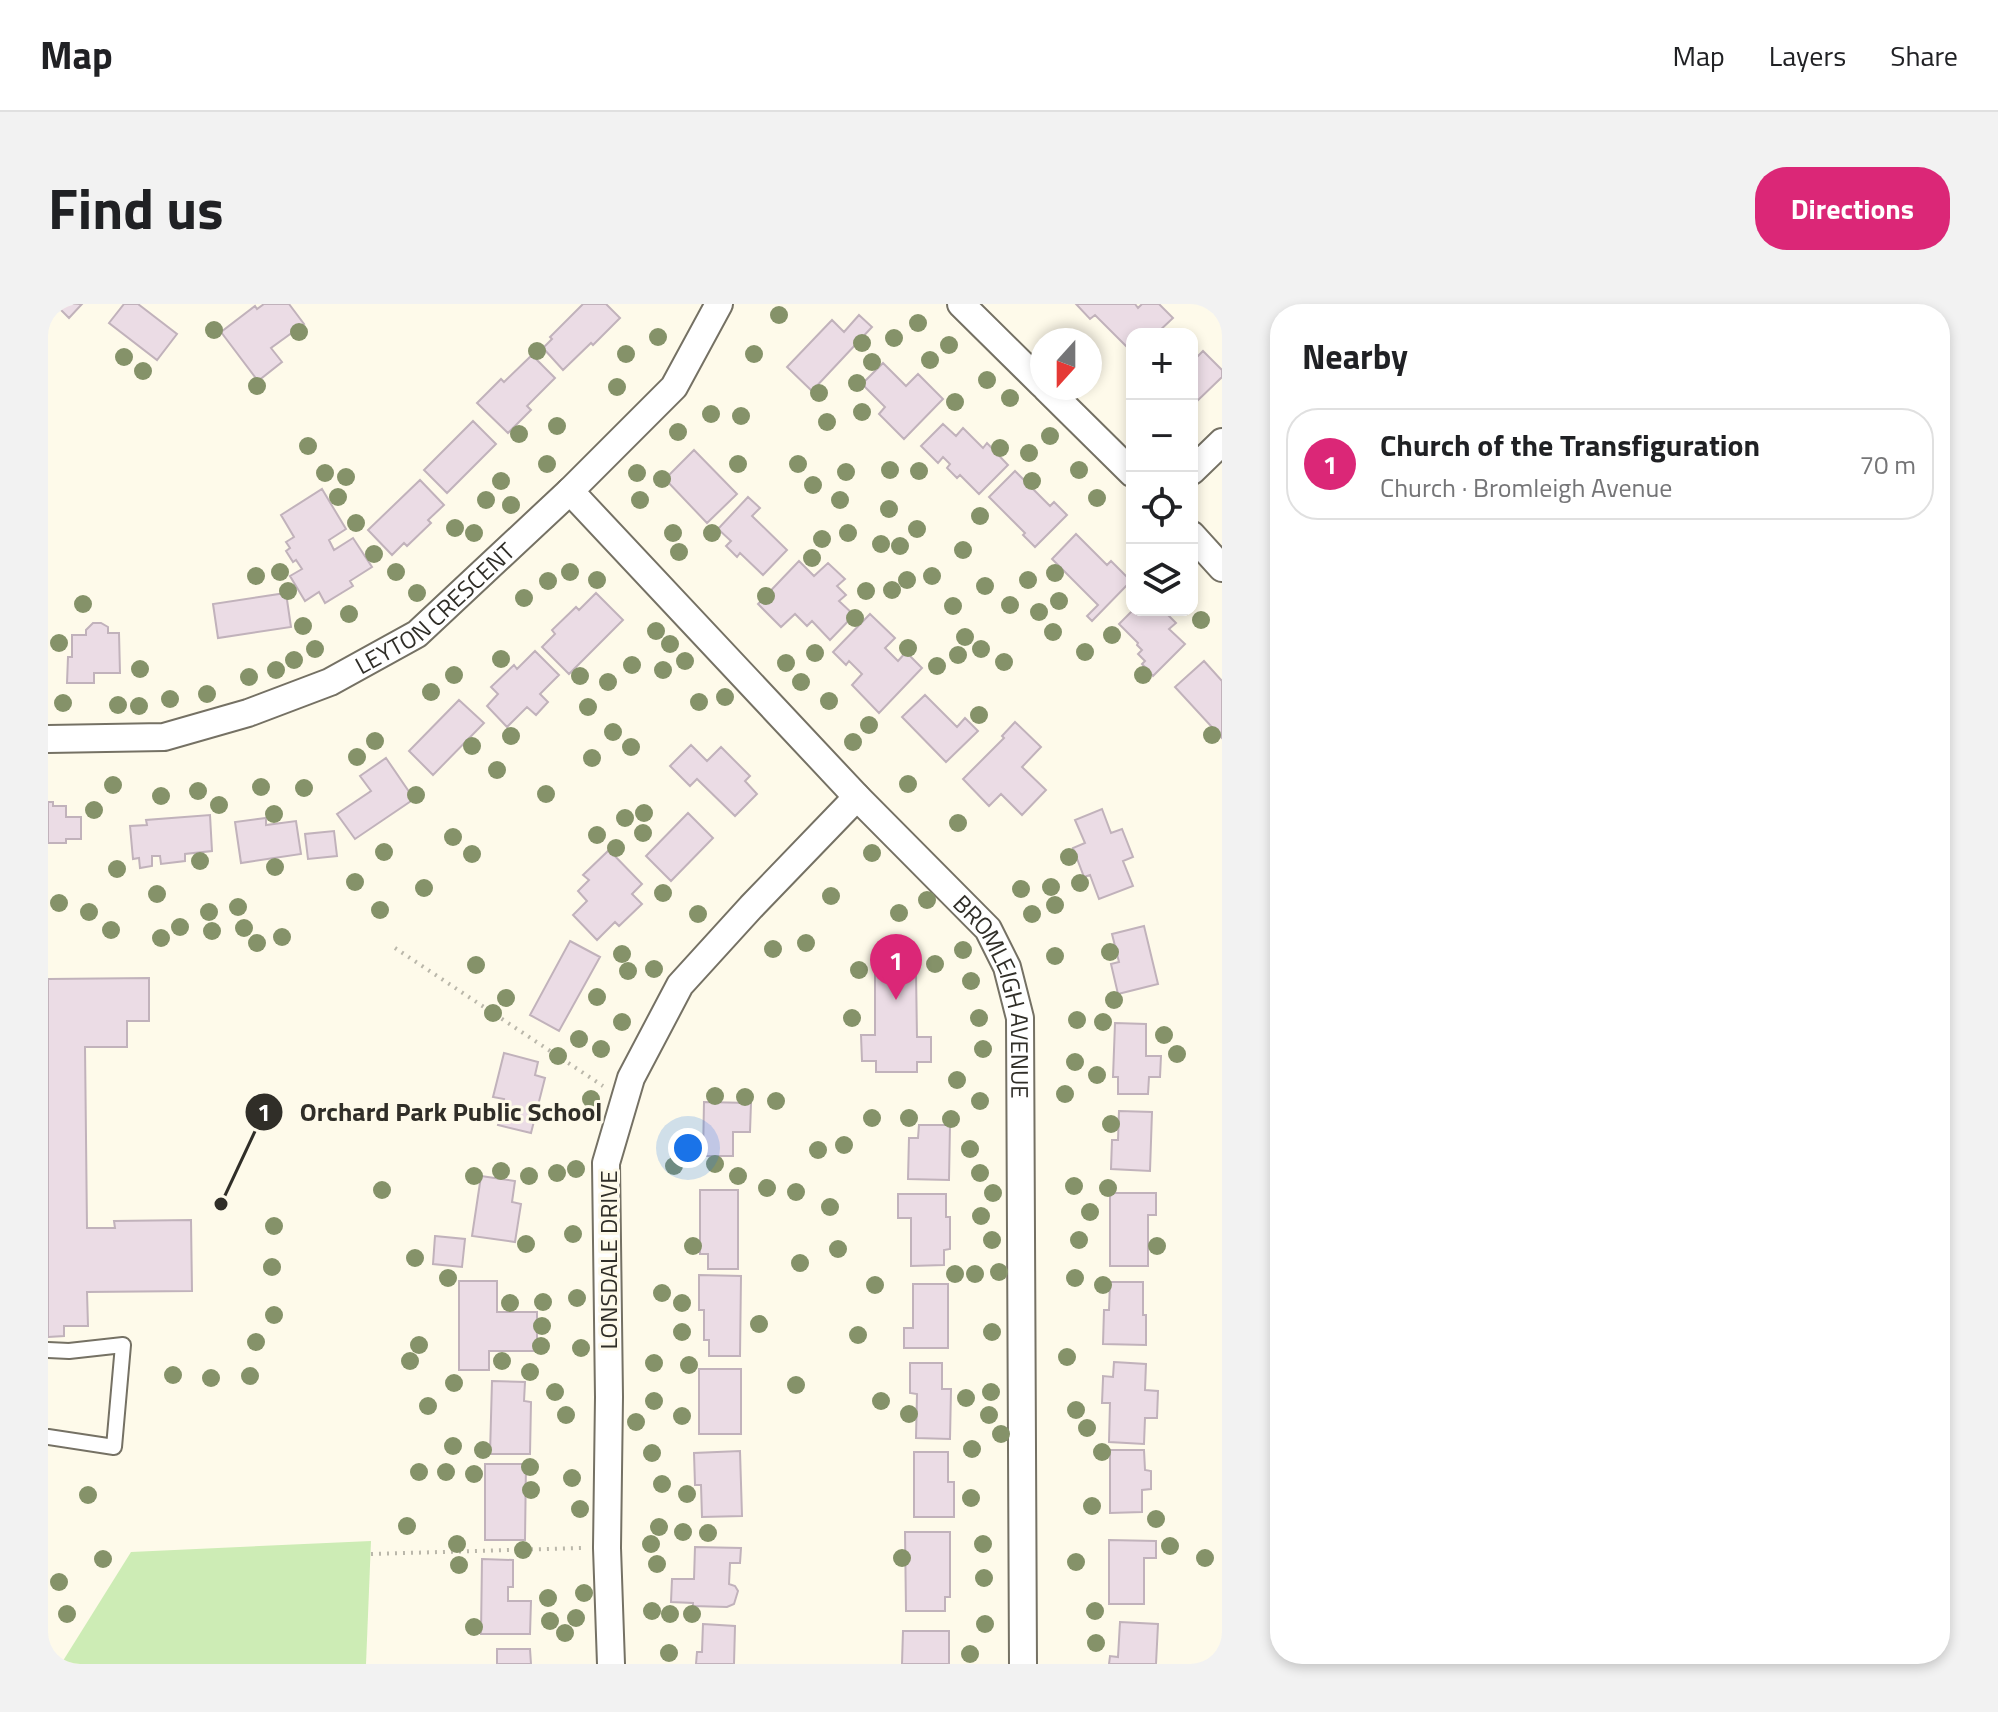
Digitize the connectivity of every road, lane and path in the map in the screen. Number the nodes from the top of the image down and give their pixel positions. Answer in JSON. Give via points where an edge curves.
{"nodes":[{"id":1,"x":719,"y":304,"type":"edge"},
{"id":2,"x":961,"y":304,"type":"edge"},
{"id":3,"x":1030,"y":372,"type":"edge"},
{"id":4,"x":1058,"y":400,"type":"edge"},
{"id":5,"x":1222,"y":442,"type":"edge"},
{"id":6,"x":1198,"y":465,"type":"edge"},
{"id":7,"x":1131,"y":472,"type":"edge"},
{"id":8,"x":570,"y":491,"type":"junction"},
{"id":9,"x":1198,"y":542,"type":"edge"},
{"id":10,"x":1222,"y":568,"type":"edge"},
{"id":11,"x":48,"y":739,"type":"edge"},
{"id":12,"x":857,"y":797,"type":"junction"},
{"id":13,"x":395,"y":948,"type":"dead end"},
{"id":14,"x":625,"y":1101,"type":"junction"},
{"id":15,"x":48,"y":1350,"type":"edge"},
{"id":16,"x":48,"y":1437,"type":"edge"},
{"id":17,"x":607,"y":1548,"type":"junction"},
{"id":18,"x":371,"y":1554,"type":"dead end"},
{"id":19,"x":611,"y":1664,"type":"edge"},
{"id":20,"x":1023,"y":1664,"type":"edge"}],
"edges":[{"from":1,"to":8,"type":"street","name":"LEYTON CRESCENT","via":[[674,387]]},
{"from":2,"to":3,"type":"street"},
{"from":4,"to":7,"type":"street"},
{"from":5,"to":6,"type":"street"},
{"from":8,"to":11,"type":"street","name":"LEYTON CRESCENT","via":[[417,634],[330,682],[164,737]]},
{"from":8,"to":12,"type":"street","name":"BROMLEIGH AVENUE"},
{"from":9,"to":10,"type":"street"},
{"from":12,"to":14,"type":"street","name":"LONSDALE DRIVE","via":[[680,985],[631,1078]]},
{"from":12,"to":20,"type":"street","name":"BROMLEIGH AVENUE","via":[[988,929],[1007,967],[1020,1018]]},
{"from":13,"to":14,"type":"path"},
{"from":14,"to":17,"type":"street","name":"LONSDALE DRIVE","via":[[606,1163]]},
{"from":15,"to":16,"type":"lane","via":[[123,1345],[114,1447]]},
{"from":17,"to":18,"type":"path"},
{"from":17,"to":19,"type":"street","name":"LONSDALE DRIVE"}]}
